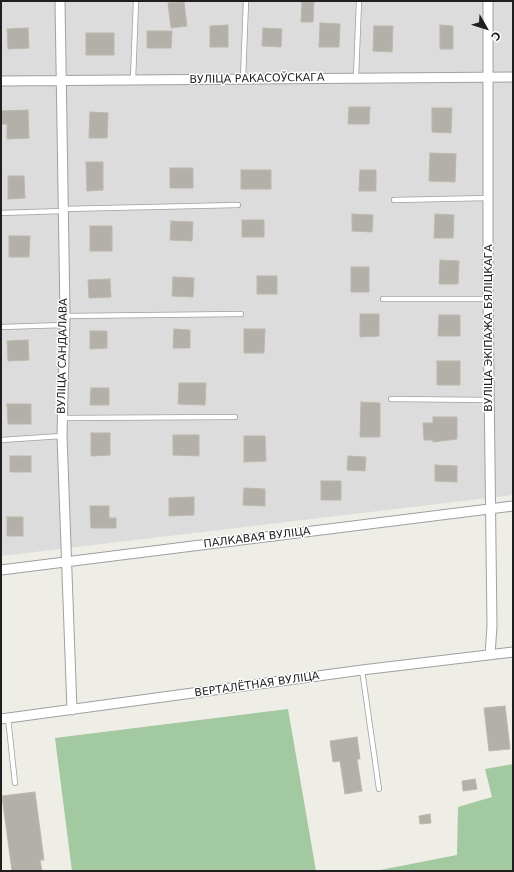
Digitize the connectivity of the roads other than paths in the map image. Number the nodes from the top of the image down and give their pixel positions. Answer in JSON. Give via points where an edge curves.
{"nodes":[{"id":1,"x":60,"y":1,"type":"edge"},
{"id":2,"x":136,"y":1,"type":"edge"},
{"id":3,"x":246,"y":1,"type":"edge"},
{"id":4,"x":359,"y":1,"type":"edge"},
{"id":5,"x":488,"y":1,"type":"edge"},
{"id":6,"x":356,"y":77,"type":"junction"},
{"id":7,"x":489,"y":77,"type":"junction"},
{"id":8,"x":513,"y":77,"type":"edge"},
{"id":9,"x":244,"y":79,"type":"junction"},
{"id":10,"x":133,"y":80,"type":"junction"},
{"id":11,"x":1,"y":81,"type":"edge"},
{"id":12,"x":61,"y":81,"type":"junction"},
{"id":13,"x":488,"y":198,"type":"junction"},
{"id":14,"x":394,"y":200,"type":"dead end"},
{"id":15,"x":238,"y":205,"type":"dead end"},
{"id":16,"x":63,"y":210,"type":"junction"},
{"id":17,"x":1,"y":214,"type":"edge"},
{"id":18,"x":383,"y":299,"type":"dead end"},
{"id":19,"x":488,"y":299,"type":"junction"},
{"id":20,"x":241,"y":314,"type":"dead end"},
{"id":21,"x":65,"y":316,"type":"junction"},
{"id":22,"x":64,"y":325,"type":"junction"},
{"id":23,"x":1,"y":327,"type":"edge"},
{"id":24,"x":390,"y":399,"type":"dead end"},
{"id":25,"x":489,"y":400,"type":"junction"},
{"id":26,"x":235,"y":417,"type":"dead end"},
{"id":27,"x":62,"y":418,"type":"junction"},
{"id":28,"x":62,"y":436,"type":"junction"},
{"id":29,"x":1,"y":440,"type":"edge"},
{"id":30,"x":513,"y":506,"type":"edge"},
{"id":31,"x":491,"y":509,"type":"junction"},
{"id":32,"x":66,"y":563,"type":"junction"},
{"id":33,"x":1,"y":570,"type":"edge"},
{"id":34,"x":513,"y":652,"type":"edge"},
{"id":35,"x":490,"y":655,"type":"junction"},
{"id":36,"x":362,"y":670,"type":"junction"},
{"id":37,"x":72,"y":710,"type":"junction"},
{"id":38,"x":4,"y":718,"type":"edge"},
{"id":39,"x":15,"y":783,"type":"dead end"},
{"id":40,"x":379,"y":789,"type":"dead end"}],
"edges":[{"from":1,"to":12,"type":"street","name":"ВУЛІЦА САНДАЛАВА"},
{"from":2,"to":10,"type":"lane"},
{"from":3,"to":9,"type":"lane"},
{"from":4,"to":6,"type":"lane"},
{"from":5,"to":7,"type":"street","name":"ВУЛІЦА ЭКІПАЖА БЯЛІЦКАГА"},
{"from":6,"to":7,"type":"street","name":"ВУЛІЦА РАКАСОЎСКАГА"},
{"from":6,"to":9,"type":"street","name":"ВУЛІЦА РАКАСОЎСКАГА"},
{"from":7,"to":8,"type":"street","name":"ВУЛІЦА РАКАСОЎСКАГА"},
{"from":7,"to":13,"type":"street","name":"ВУЛІЦА ЭКІПАЖА БЯЛІЦКАГА"},
{"from":9,"to":10,"type":"street","name":"ВУЛІЦА РАКАСОЎСКАГА"},
{"from":10,"to":12,"type":"street","name":"ВУЛІЦА РАКАСОЎСКАГА"},
{"from":11,"to":12,"type":"street","name":"ВУЛІЦА РАКАСОЎСКАГА"},
{"from":12,"to":16,"type":"street","name":"ВУЛІЦА САНДАЛАВА"},
{"from":13,"to":14,"type":"lane"},
{"from":13,"to":19,"type":"street","name":"ВУЛІЦА ЭКІПАЖА БЯЛІЦКАГА"},
{"from":15,"to":16,"type":"lane"},
{"from":16,"to":17,"type":"lane"},
{"from":16,"to":21,"type":"street","name":"ВУЛІЦА САНДАЛАВА"},
{"from":18,"to":19,"type":"lane"},
{"from":19,"to":25,"type":"street","name":"ВУЛІЦА ЭКІПАЖА БЯЛІЦКАГА"},
{"from":20,"to":21,"type":"lane"},
{"from":21,"to":22,"type":"street","name":"ВУЛІЦА САНДАЛАВА"},
{"from":22,"to":23,"type":"lane"},
{"from":22,"to":27,"type":"street","name":"ВУЛІЦА САНДАЛАВА"},
{"from":24,"to":25,"type":"lane"},
{"from":25,"to":31,"type":"street","name":"ВУЛІЦА ЭКІПАЖА БЯЛІЦКАГА"},
{"from":26,"to":27,"type":"lane"},
{"from":27,"to":28,"type":"street","name":"ВУЛІЦА САНДАЛАВА"},
{"from":28,"to":29,"type":"lane"},
{"from":28,"to":32,"type":"street","name":"ВУЛІЦА САНДАЛАВА"},
{"from":30,"to":31,"type":"street","name":"ПАЛКАВАЯ ВУЛІЦА"},
{"from":31,"to":32,"type":"street","name":"ПАЛКАВАЯ ВУЛІЦА"},
{"from":31,"to":35,"type":"street","name":"ВУЛІЦА ЭКІПАЖА БЯЛІЦКАГА"},
{"from":32,"to":33,"type":"street","name":"ПАЛКАВАЯ ВУЛІЦА"},
{"from":32,"to":37,"type":"street","name":"ВУЛІЦА САНДАЛАВА"},
{"from":34,"to":35,"type":"street","name":"ВЕРТАЛЁТНАЯ ВУЛІЦА"},
{"from":35,"to":36,"type":"street","name":"ВЕРТАЛЁТНАЯ ВУЛІЦА"},
{"from":36,"to":37,"type":"street","name":"ВЕРТАЛЁТНАЯ ВУЛІЦА"},
{"from":36,"to":40,"type":"lane"},
{"from":37,"to":38,"type":"street","name":"ВЕРТАЛЁТНАЯ ВУЛІЦА"},
{"from":38,"to":39,"type":"lane"}]}
